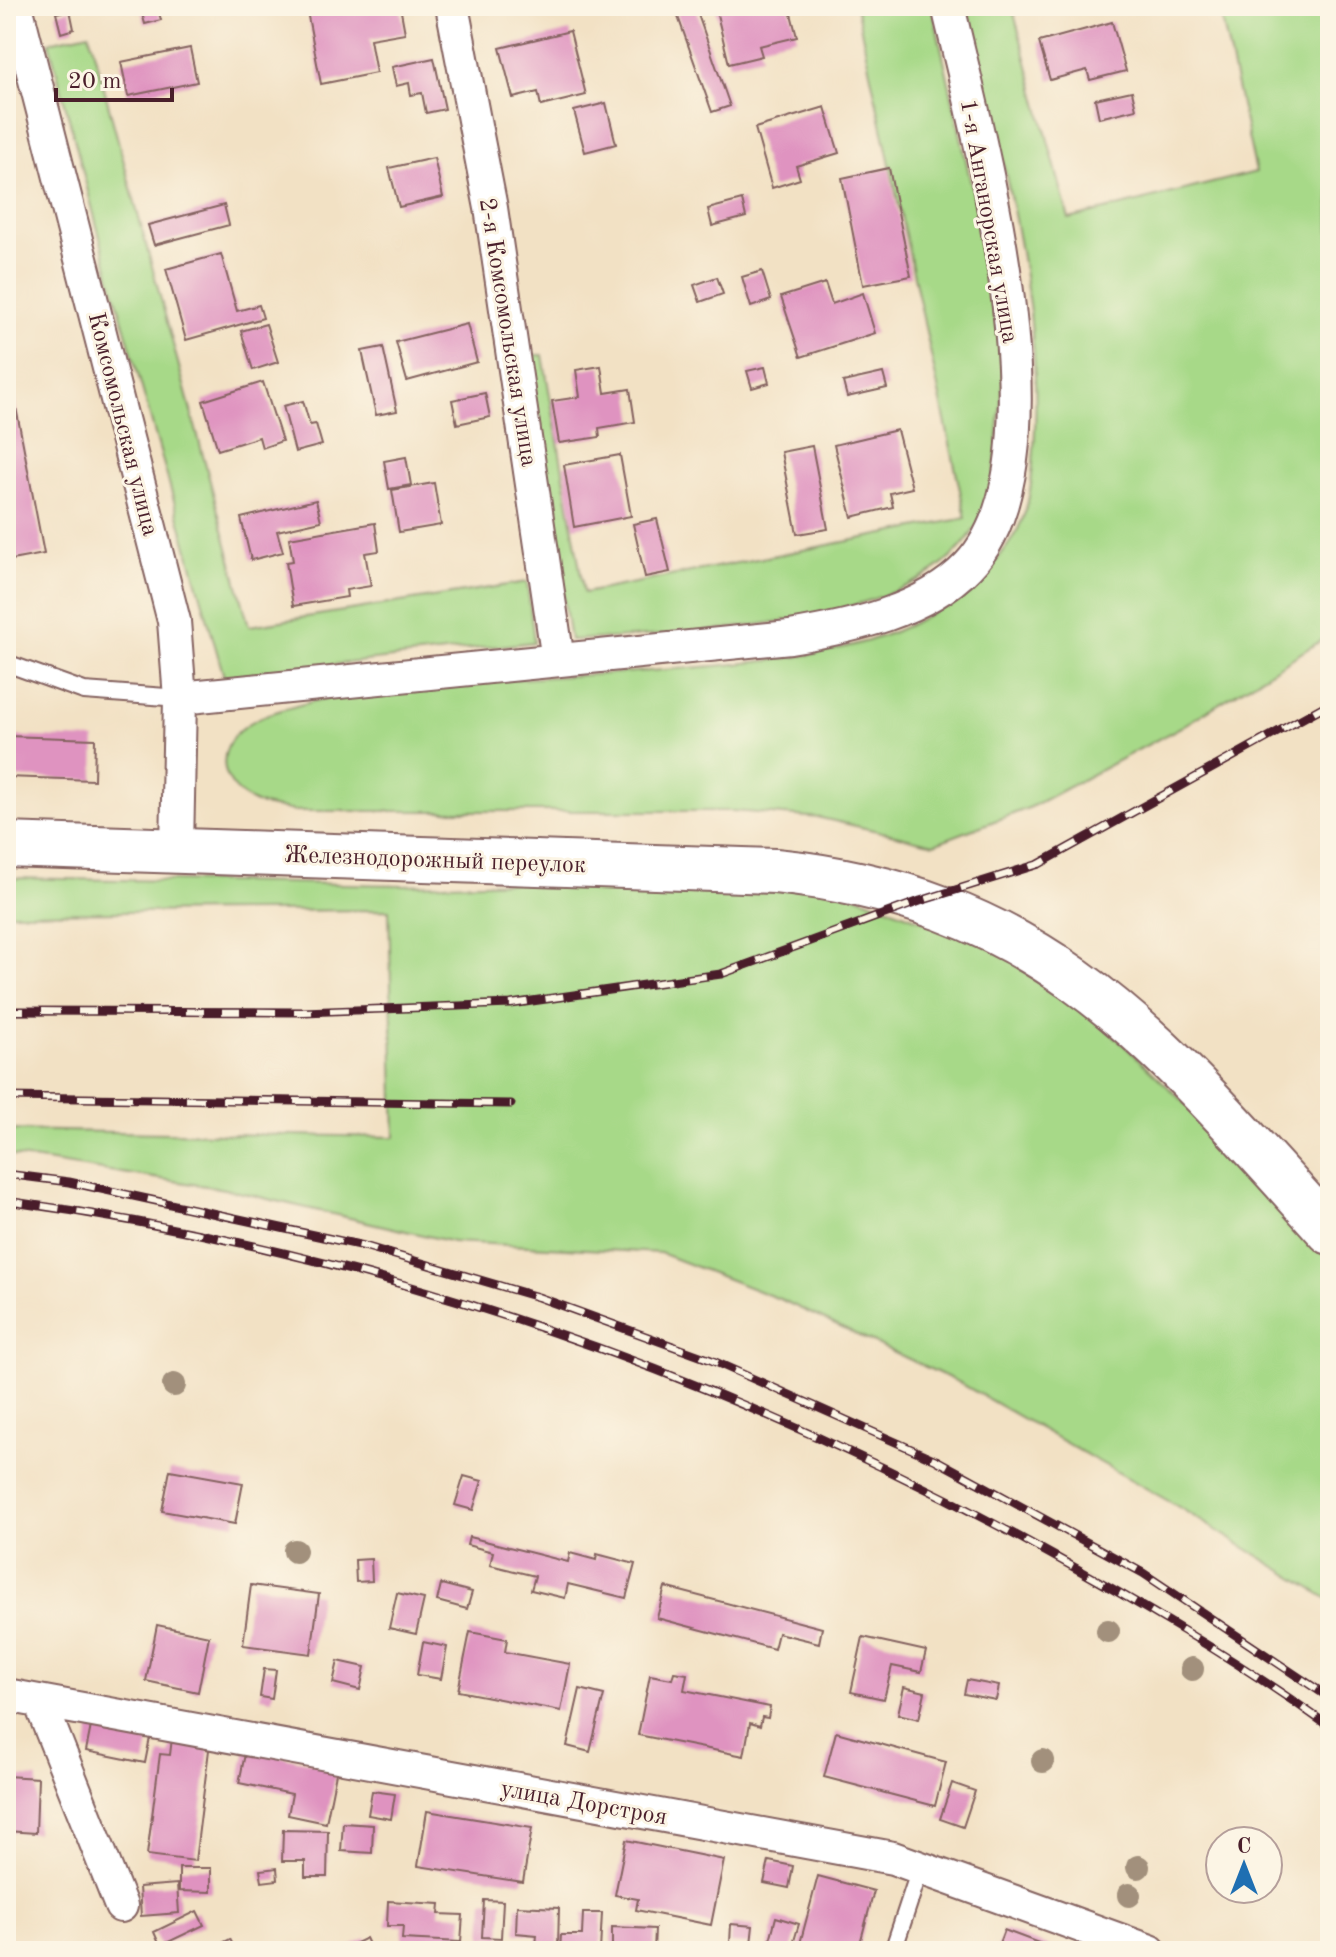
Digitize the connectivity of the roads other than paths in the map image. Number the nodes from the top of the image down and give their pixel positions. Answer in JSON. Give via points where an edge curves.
{"nodes":[{"id":1,"x":16,"y":6,"type":"edge"},
{"id":2,"x":452,"y":6,"type":"edge"},
{"id":3,"x":948,"y":6,"type":"edge"},
{"id":4,"x":558,"y":660,"type":"junction"},
{"id":5,"x":6,"y":663,"type":"edge"},
{"id":6,"x":180,"y":698,"type":"junction"},
{"id":7,"x":6,"y":845,"type":"edge"},
{"id":8,"x":177,"y":849,"type":"junction"},
{"id":9,"x":1330,"y":1232,"type":"edge"},
{"id":10,"x":6,"y":1695,"type":"edge"},
{"id":11,"x":40,"y":1702,"type":"junction"},
{"id":12,"x":920,"y":1869,"type":"junction"},
{"id":13,"x":121,"y":1906,"type":"dead end"},
{"id":14,"x":893,"y":1951,"type":"edge"},
{"id":15,"x":1150,"y":1951,"type":"edge"}],
"edges":[{"from":1,"to":6,"type":"street","name":"Комсомольская улица","via":[[174,621]]},
{"from":2,"to":4,"type":"street","name":"2-я Комсомольская улица","via":[[491,208]]},
{"from":3,"to":4,"type":"street","name":"1-я Анганорская улица","via":[[1002,258],[1017,383],[1010,485],[996,524],[966,568],[880,617],[790,637]]},
{"from":4,"to":6,"type":"street","name":"1-я Анганорская улица"},
{"from":5,"to":6,"type":"lane","via":[[84,691]]},
{"from":6,"to":8,"type":"street","name":"Комсомольская улица"},
{"from":7,"to":8,"type":"street","name":"Железнодорожный переулок"},
{"from":8,"to":9,"type":"street","name":"Железнодорожный переулок","via":[[775,871],[863,884],[930,905],[999,933],[1078,979],[1162,1050]]},
{"from":10,"to":11,"type":"street","name":"улица Дорстроя"},
{"from":11,"to":12,"type":"street","name":"улица Дорстроя","via":[[893,1858]]},
{"from":11,"to":13,"type":"street"},
{"from":12,"to":14,"type":"lane"},
{"from":12,"to":15,"type":"street","name":"улица Дорстроя"}]}
